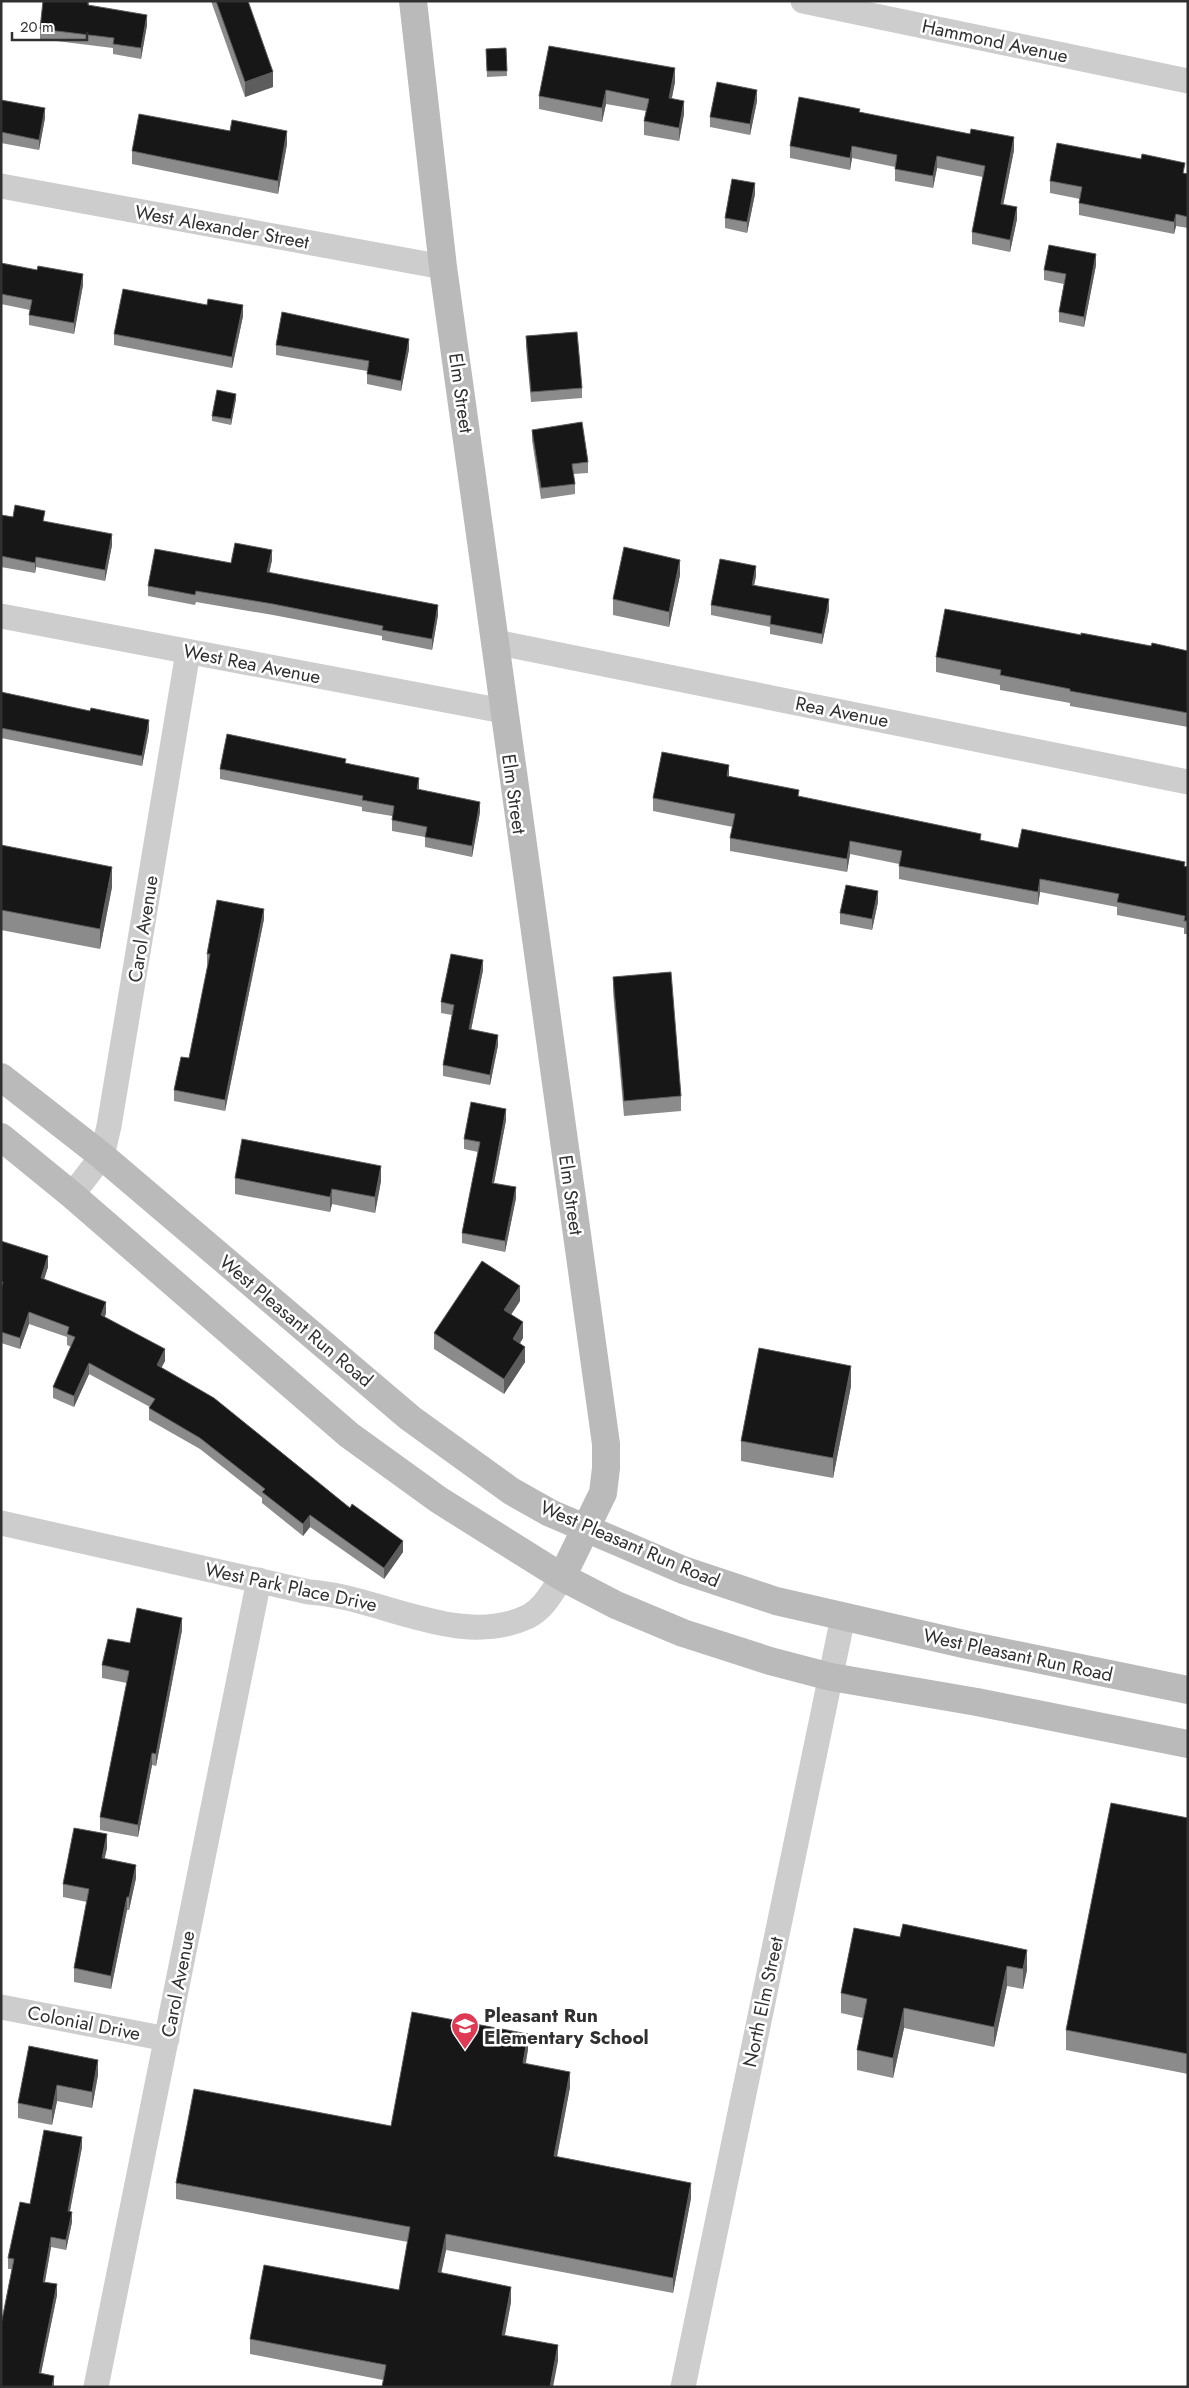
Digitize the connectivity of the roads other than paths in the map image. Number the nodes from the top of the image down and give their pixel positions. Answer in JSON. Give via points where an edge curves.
{"nodes":[{"id":1,"x":413,"y":1,"type":"edge"},
{"id":2,"x":803,"y":1,"type":"edge"},
{"id":3,"x":1188,"y":81,"type":"edge"},
{"id":4,"x":1,"y":186,"type":"edge"},
{"id":5,"x":443,"y":267,"type":"junction"},
{"id":6,"x":1,"y":616,"type":"edge"},
{"id":7,"x":495,"y":642,"type":"junction"},
{"id":8,"x":188,"y":652,"type":"junction"},
{"id":9,"x":503,"y":711,"type":"junction"},
{"id":10,"x":1188,"y":782,"type":"edge"},
{"id":11,"x":1,"y":1077,"type":"edge"},
{"id":12,"x":1,"y":1138,"type":"edge"},
{"id":13,"x":102,"y":1156,"type":"junction"},
{"id":14,"x":72,"y":1195,"type":"junction"},
{"id":15,"x":1,"y":1523,"type":"edge"},
{"id":16,"x":585,"y":1530,"type":"junction"},
{"id":17,"x":562,"y":1577,"type":"junction"},
{"id":18,"x":259,"y":1580,"type":"junction"},
{"id":19,"x":843,"y":1617,"type":"junction"},
{"id":20,"x":831,"y":1677,"type":"junction"},
{"id":21,"x":1188,"y":1690,"type":"edge"},
{"id":22,"x":1188,"y":1744,"type":"edge"},
{"id":23,"x":1,"y":2007,"type":"edge"},
{"id":24,"x":167,"y":2039,"type":"junction"},
{"id":25,"x":96,"y":2387,"type":"edge"},
{"id":26,"x":682,"y":2387,"type":"edge"}],
"edges":[{"from":1,"to":5,"type":"main road","name":"Elm Street"},
{"from":2,"to":3,"type":"street","name":"Hammond Avenue"},
{"from":4,"to":5,"type":"street","name":"West Alexander Street"},
{"from":5,"to":7,"type":"main road","name":"Elm Street"},
{"from":6,"to":8,"type":"street","name":"West Rea Avenue"},
{"from":7,"to":9,"type":"main road","name":"Elm Street"},
{"from":7,"to":10,"type":"street","name":"Rea Avenue"},
{"from":8,"to":9,"type":"street","name":"West Rea Avenue"},
{"from":8,"to":13,"type":"street","name":"Carol Avenue","via":[[117,1086]]},
{"from":9,"to":16,"type":"main road","name":"Elm Street","via":[[606,1444],[603,1493]]},
{"from":11,"to":13,"type":"main road","name":"West Pleasant Run Road"},
{"from":12,"to":14,"type":"main road"},
{"from":13,"to":14,"type":"street","name":"Carol Avenue"},
{"from":13,"to":16,"type":"main road","name":"West Pleasant Run Road","via":[[410,1418],[511,1491]]},
{"from":14,"to":17,"type":"main road","via":[[349,1435],[439,1500]]},
{"from":15,"to":18,"type":"street","name":"West Park Place Drive"},
{"from":16,"to":17,"type":"main road","name":"Elm Street"},
{"from":16,"to":19,"type":"main road","name":"West Pleasant Run Road","via":[[701,1576],[776,1601]]},
{"from":17,"to":18,"type":"street","name":"West Park Place Drive","via":[[546,1601],[528,1617],[484,1629],[447,1624],[334,1593],[309,1592]]},
{"from":17,"to":20,"type":"main road","via":[[616,1605],[683,1633]]},
{"from":18,"to":24,"type":"street","name":"Carol Avenue"},
{"from":19,"to":20,"type":"street","name":"North Elm Street"},
{"from":19,"to":21,"type":"main road","name":"West Pleasant Run Road"},
{"from":20,"to":22,"type":"main road"},
{"from":20,"to":26,"type":"street","name":"North Elm Street"},
{"from":23,"to":24,"type":"street","name":"Colonial Drive"},
{"from":24,"to":25,"type":"street","name":"Carol Avenue"}]}
